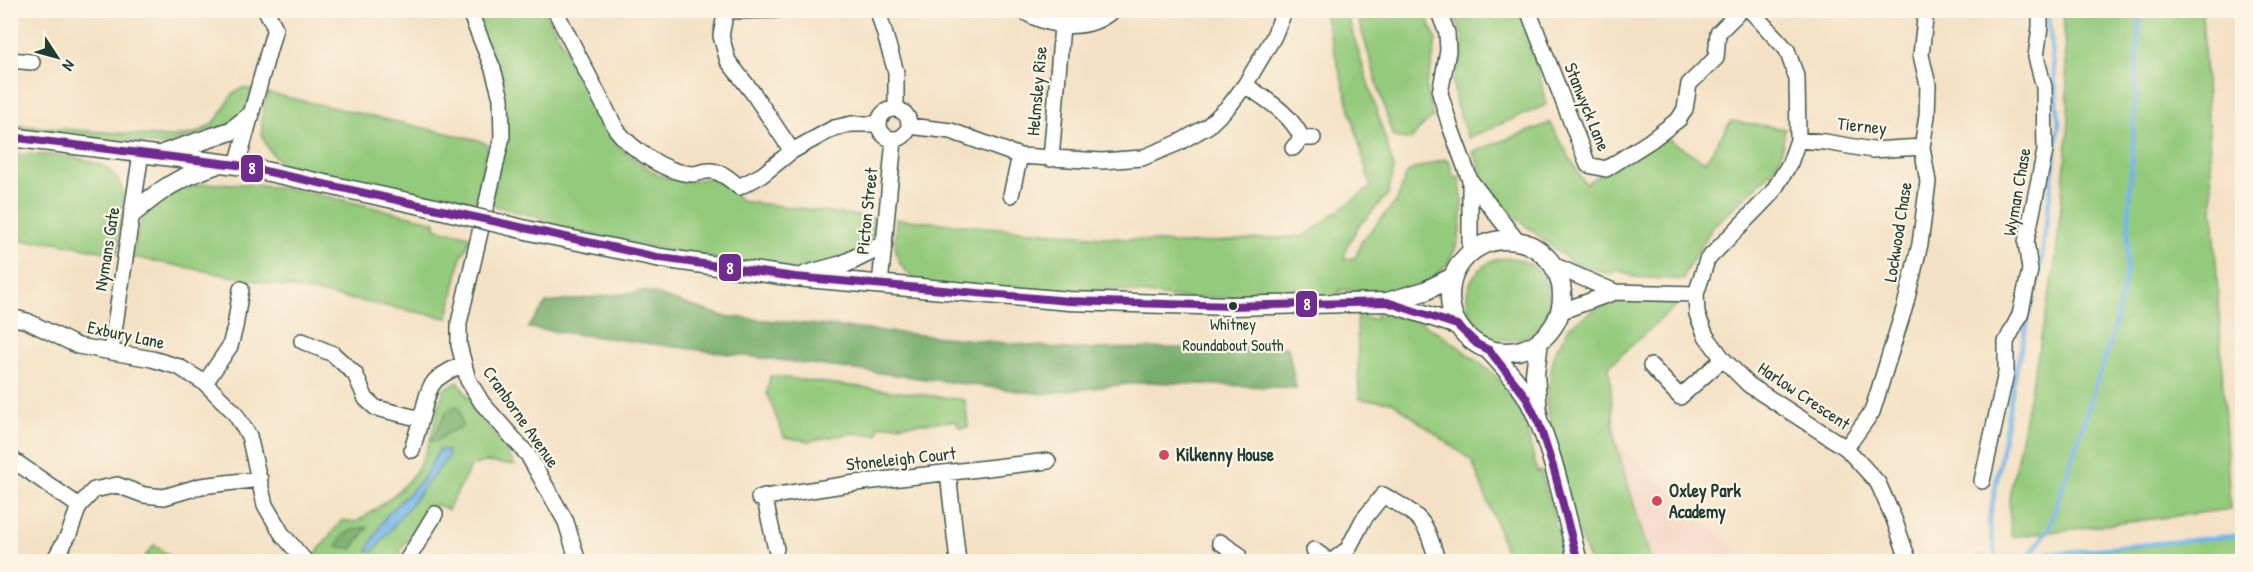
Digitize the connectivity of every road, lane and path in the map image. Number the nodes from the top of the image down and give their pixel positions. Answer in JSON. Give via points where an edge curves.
{"nodes":[{"id":1,"x":266,"y":10,"type":"edge"},
{"id":2,"x":469,"y":10,"type":"edge"},
{"id":3,"x":555,"y":10,"type":"edge"},
{"id":4,"x":777,"y":10,"type":"edge"},
{"id":5,"x":880,"y":10,"type":"edge"},
{"id":6,"x":1022,"y":10,"type":"edge"},
{"id":7,"x":1113,"y":10,"type":"edge"},
{"id":8,"x":1285,"y":10,"type":"edge"},
{"id":9,"x":1438,"y":10,"type":"edge"},
{"id":10,"x":1528,"y":10,"type":"edge"},
{"id":11,"x":1741,"y":10,"type":"edge"},
{"id":12,"x":1750,"y":10,"type":"edge"},
{"id":13,"x":1926,"y":10,"type":"edge"},
{"id":14,"x":2040,"y":10,"type":"edge"},
{"id":15,"x":725,"y":11,"type":"edge"},
{"id":16,"x":1062,"y":26,"type":"junction"},
{"id":17,"x":10,"y":60,"type":"edge"},
{"id":18,"x":32,"y":62,"type":"dead end"},
{"id":19,"x":1245,"y":85,"type":"junction"},
{"id":20,"x":896,"y":109,"type":"junction"},
{"id":21,"x":250,"y":116,"type":"junction"},
{"id":22,"x":879,"y":124,"type":"junction"},
{"id":23,"x":909,"y":126,"type":"junction"},
{"id":24,"x":10,"y":137,"type":"edge"},
{"id":25,"x":894,"y":140,"type":"junction"},
{"id":26,"x":1798,"y":140,"type":"junction"},
{"id":27,"x":1303,"y":141,"type":"dead end"},
{"id":28,"x":1922,"y":147,"type":"junction"},
{"id":29,"x":792,"y":151,"type":"junction"},
{"id":30,"x":147,"y":154,"type":"junction"},
{"id":31,"x":1020,"y":156,"type":"junction"},
{"id":32,"x":1051,"y":159,"type":"junction"},
{"id":33,"x":228,"y":164,"type":"junction"},
{"id":34,"x":1468,"y":175,"type":"junction"},
{"id":35,"x":1011,"y":195,"type":"dead end"},
{"id":36,"x":133,"y":213,"type":"junction"},
{"id":37,"x":1518,"y":241,"type":"junction"},
{"id":38,"x":883,"y":245,"type":"junction"},
{"id":39,"x":1470,"y":252,"type":"junction"},
{"id":40,"x":1553,"y":265,"type":"junction"},
{"id":41,"x":795,"y":277,"type":"junction"},
{"id":42,"x":1453,"y":277,"type":"junction"},
{"id":43,"x":880,"y":285,"type":"junction"},
{"id":44,"x":241,"y":289,"type":"dead end"},
{"id":45,"x":1615,"y":292,"type":"junction"},
{"id":46,"x":1696,"y":294,"type":"junction"},
{"id":47,"x":1387,"y":302,"type":"junction"},
{"id":48,"x":1559,"y":312,"type":"junction"},
{"id":49,"x":10,"y":317,"type":"edge"},
{"id":50,"x":1457,"y":325,"type":"junction"},
{"id":51,"x":302,"y":341,"type":"dead end"},
{"id":52,"x":1539,"y":341,"type":"junction"},
{"id":53,"x":1490,"y":350,"type":"junction"},
{"id":54,"x":111,"y":351,"type":"junction"},
{"id":55,"x":1723,"y":358,"type":"junction"},
{"id":56,"x":463,"y":364,"type":"junction"},
{"id":57,"x":1652,"y":366,"type":"dead end"},
{"id":58,"x":205,"y":383,"type":"junction"},
{"id":59,"x":421,"y":419,"type":"junction"},
{"id":60,"x":1539,"y":424,"type":"junction"},
{"id":61,"x":1846,"y":448,"type":"junction"},
{"id":62,"x":412,"y":450,"type":"dead end"},
{"id":63,"x":10,"y":458,"type":"edge"},
{"id":64,"x":1048,"y":461,"type":"dead end"},
{"id":65,"x":948,"y":474,"type":"junction"},
{"id":66,"x":260,"y":479,"type":"junction"},
{"id":67,"x":1982,"y":481,"type":"dead end"},
{"id":68,"x":79,"y":506,"type":"junction"},
{"id":69,"x":435,"y":514,"type":"dead end"},
{"id":70,"x":1220,"y":542,"type":"dead end"},
{"id":71,"x":776,"y":549,"type":"dead end"},
{"id":72,"x":1314,"y":550,"type":"dead end"},
{"id":73,"x":303,"y":560,"type":"edge"},
{"id":74,"x":53,"y":561,"type":"edge"},
{"id":75,"x":406,"y":561,"type":"edge"},
{"id":76,"x":578,"y":561,"type":"edge"},
{"id":77,"x":958,"y":561,"type":"edge"},
{"id":78,"x":1237,"y":561,"type":"edge"},
{"id":79,"x":1330,"y":561,"type":"edge"},
{"id":80,"x":1438,"y":561,"type":"edge"},
{"id":81,"x":1578,"y":561,"type":"edge"},
{"id":82,"x":1909,"y":561,"type":"edge"}],
"edges":[{"from":1,"to":21,"type":"street","via":[[275,28]]},
{"from":2,"to":56,"type":"street","name":"Cranborne Avenue","via":[[501,98],[502,137],[459,323]]},
{"from":3,"to":29,"type":"street","via":[[616,129],[661,165],[692,174],[712,170],[739,187],[762,176]]},
{"from":4,"to":15,"type":"street"},
{"from":5,"to":20,"type":"street","via":[[896,72]]},
{"from":6,"to":16,"type":"street","via":[[1040,21]]},
{"from":7,"to":16,"type":"street","via":[[1086,24]]},
{"from":8,"to":19,"type":"street"},
{"from":9,"to":34,"type":"street","via":[[1447,33],[1448,51],[1440,93]]},
{"from":10,"to":11,"type":"street","name":"Stanwyck Lane","via":[[1588,165],[1606,169],[1679,119],[1685,109],[1689,84],[1716,58],[1718,33]]},
{"from":12,"to":26,"type":"street","name":"Harlow Crescent","via":[[1787,50],[1797,80]]},
{"from":13,"to":28,"type":"street","name":"Lockwood Chase","via":[[1921,56],[1928,85]]},
{"from":14,"to":67,"type":"street","name":"Wyman Chase","via":[[2036,57],[2044,87],[2045,151],[2026,242],[2030,270],[2020,315],[2006,342],[2006,373]]},
{"from":15,"to":29,"type":"street","via":[[721,36],[728,61]]},
{"from":16,"to":32,"type":"street","name":"Helmsley Rise"},
{"from":17,"to":18,"type":"street"},
{"from":19,"to":27,"type":"street","via":[[1285,113]]},
{"from":19,"to":32,"type":"street","via":[[1208,126],[1142,158]]},
{"from":20,"to":22,"type":"street","via":[[882,114]]},
{"from":20,"to":23,"type":"street","via":[[907,117]]},
{"from":21,"to":30,"type":"street","via":[[231,131]]},
{"from":21,"to":33,"type":"street"},
{"from":22,"to":25,"type":"street","via":[[881,133]]},
{"from":22,"to":29,"type":"street","via":[[834,128]]},
{"from":23,"to":25,"type":"street","via":[[902,137]]},
{"from":23,"to":31,"type":"street","via":[[951,131]]},
{"from":24,"to":30,"type":"street"},
{"from":25,"to":38,"type":"street","name":"Picton Street"},
{"from":26,"to":28,"type":"street","name":"Tierney","via":[[1872,150]]},
{"from":26,"to":46,"type":"street","name":"Harlow Crescent","via":[[1772,193],[1707,260]]},
{"from":28,"to":61,"type":"street","name":"Lockwood Chase","via":[[1928,182],[1920,244],[1905,306],[1872,412]]},
{"from":30,"to":33,"type":"street"},
{"from":30,"to":36,"type":"street","name":"Nymans Gate"},
{"from":31,"to":32,"type":"street"},
{"from":31,"to":35,"type":"street"},
{"from":33,"to":36,"type":"street","via":[[183,176]]},
{"from":33,"to":41,"type":"street","bridge":true,"via":[[661,258]]},
{"from":34,"to":37,"type":"street"},
{"from":34,"to":39,"type":"street"},
{"from":36,"to":54,"type":"street","name":"Nymans Gate"},
{"from":37,"to":39,"type":"street","via":[[1501,240]]},
{"from":37,"to":40,"type":"street","via":[[1543,254]]},
{"from":38,"to":41,"type":"street","via":[[842,265]]},
{"from":38,"to":43,"type":"street","name":"Picton Street"},
{"from":39,"to":42,"type":"street"},
{"from":40,"to":45,"type":"street"},
{"from":40,"to":48,"type":"street","via":[[1560,280]]},
{"from":41,"to":43,"type":"street"},
{"from":42,"to":47,"type":"street","via":[[1425,291]]},
{"from":42,"to":50,"type":"street","via":[[1451,309]]},
{"from":43,"to":47,"type":"street","via":[[1069,301],[1231,306]]},
{"from":44,"to":58,"type":"street","via":[[230,346]]},
{"from":45,"to":46,"type":"street"},
{"from":45,"to":48,"type":"street"},
{"from":46,"to":55,"type":"street","name":"Harlow Crescent","via":[[1701,325]]},
{"from":47,"to":50,"type":"street"},
{"from":48,"to":52,"type":"street"},
{"from":49,"to":54,"type":"street","name":"Exbury Lane","via":[[78,346]]},
{"from":50,"to":53,"type":"street","via":[[1466,336]]},
{"from":51,"to":59,"type":"street","via":[[333,354],[355,374],[366,399],[376,408]]},
{"from":52,"to":53,"type":"street","via":[[1524,349]]},
{"from":52,"to":60,"type":"street","via":[[1534,374]]},
{"from":53,"to":60,"type":"street","via":[[1526,397]]},
{"from":54,"to":58,"type":"street","name":"Exbury Lane","via":[[179,368]]},
{"from":55,"to":57,"type":"street","via":[[1680,397]]},
{"from":55,"to":61,"type":"street","name":"Harlow Crescent","via":[[1749,385]]},
{"from":56,"to":59,"type":"street","via":[[437,376]]},
{"from":56,"to":76,"type":"street","name":"Cranborne Avenue","via":[[482,402],[528,456],[566,522]]},
{"from":58,"to":66,"type":"street","name":"Exbury Lane","via":[[234,412],[249,436]]},
{"from":59,"to":62,"type":"street"},
{"from":60,"to":81,"type":"street"},
{"from":61,"to":82,"type":"street","name":"Harlow Crescent","via":[[1878,483]]},
{"from":63,"to":68,"type":"street"},
{"from":64,"to":65,"type":"street","name":"Stoneleigh Court"},
{"from":65,"to":71,"type":"street","name":"Stoneleigh Court","via":[[762,497]]},
{"from":65,"to":77,"type":"street"},
{"from":66,"to":68,"type":"street","via":[[201,486],[164,497],[144,495],[117,485],[94,490]]},
{"from":66,"to":73,"type":"street","name":"Exbury Lane","via":[[265,505]]},
{"from":68,"to":74,"type":"street"},
{"from":69,"to":75,"type":"street"},
{"from":70,"to":78,"type":"street","via":[[1238,554]]},
{"from":72,"to":79,"type":"street"},
{"from":79,"to":80,"type":"street","via":[[1348,549],[1363,520],[1383,495],[1407,509],[1426,528]]}]}
